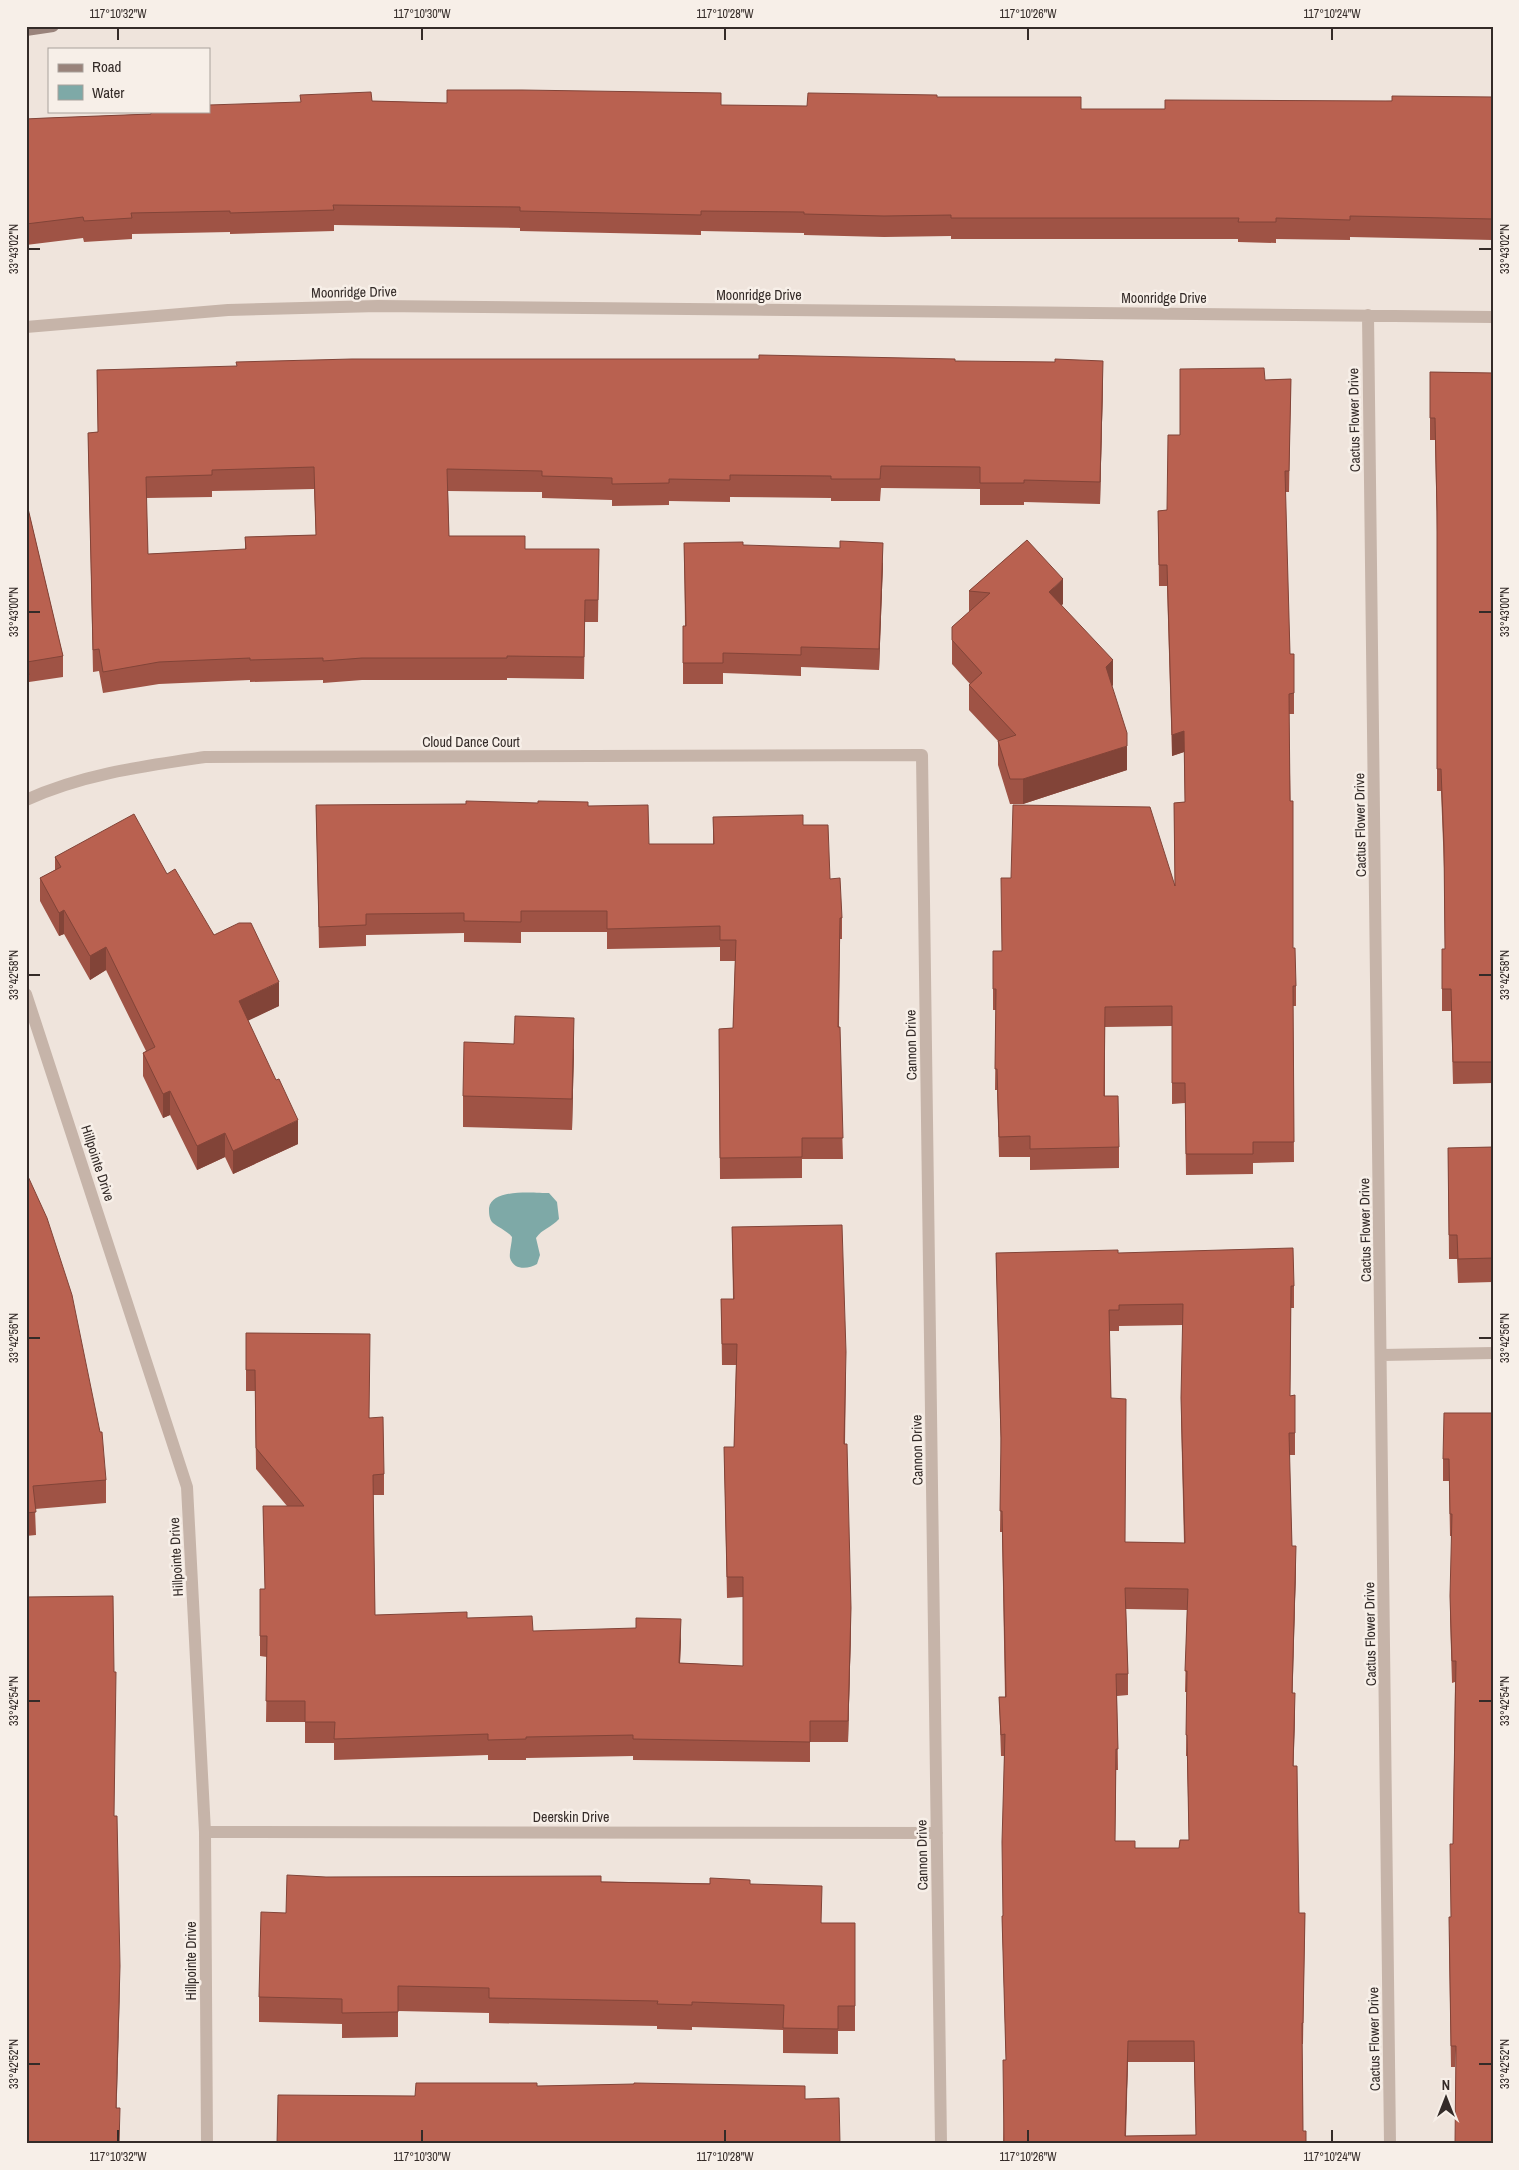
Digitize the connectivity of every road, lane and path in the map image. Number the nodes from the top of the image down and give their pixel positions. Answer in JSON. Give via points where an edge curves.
{"nodes":[{"id":1,"x":53,"y":26,"type":"edge"},
{"id":2,"x":26,"y":30,"type":"edge"},
{"id":3,"x":1368,"y":315,"type":"junction"},
{"id":4,"x":1493,"y":317,"type":"edge"},
{"id":5,"x":26,"y":327,"type":"edge"},
{"id":6,"x":922,"y":755,"type":"joint"},
{"id":7,"x":26,"y":800,"type":"edge"},
{"id":8,"x":26,"y":994,"type":"edge"},
{"id":9,"x":1493,"y":1353,"type":"edge"},
{"id":10,"x":1382,"y":1355,"type":"junction"},
{"id":11,"x":205,"y":1832,"type":"junction"},
{"id":12,"x":937,"y":1833,"type":"junction"},
{"id":13,"x":207,"y":2144,"type":"edge"},
{"id":14,"x":941,"y":2144,"type":"edge"},
{"id":15,"x":1390,"y":2144,"type":"edge"}],
"edges":[{"from":1,"to":2,"type":"main road"},
{"from":3,"to":4,"type":"street","name":"Moonridge Drive"},
{"from":3,"to":5,"type":"street","name":"Moonridge Drive","via":[[378,306],[228,310]]},
{"from":3,"to":10,"type":"street","name":"Cactus Flower Drive"},
{"from":6,"to":7,"type":"street","name":"Cloud Dance Court","via":[[205,757],[128,768],[55,787]]},
{"from":6,"to":12,"type":"street","name":"Cannon Drive"},
{"from":8,"to":11,"type":"street","name":"Hillpointe Drive","via":[[187,1487]]},
{"from":9,"to":10,"type":"street"},
{"from":10,"to":15,"type":"street","name":"Cactus Flower Drive"},
{"from":11,"to":12,"type":"street","name":"Deerskin Drive"},
{"from":11,"to":13,"type":"street","name":"Hillpointe Drive"},
{"from":12,"to":14,"type":"street","name":"Cannon Drive"}]}
